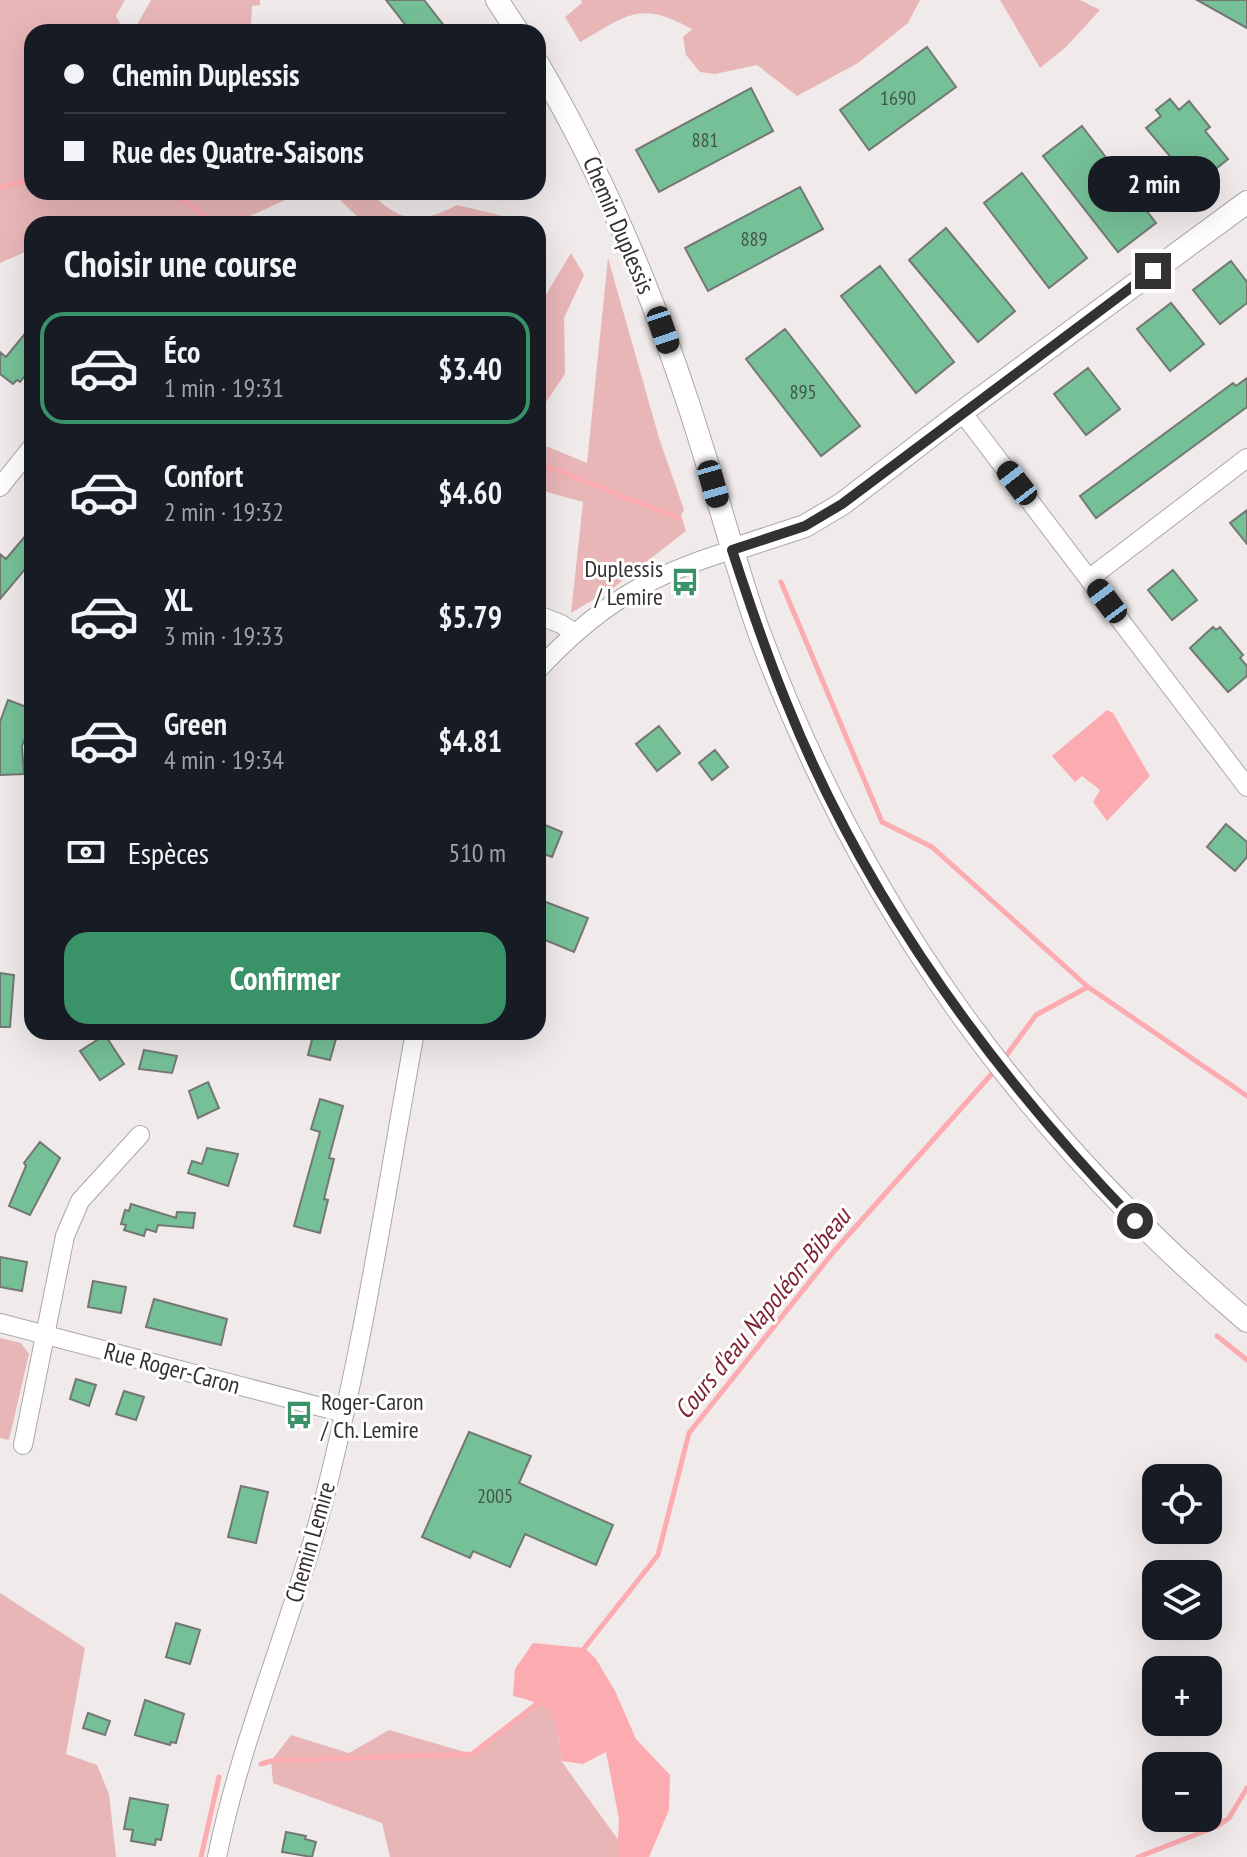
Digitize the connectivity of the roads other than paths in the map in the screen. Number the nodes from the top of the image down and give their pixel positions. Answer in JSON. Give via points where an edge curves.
{"nodes":[{"id":1,"x":497,"y":0,"type":"edge"},
{"id":2,"x":513,"y":24,"type":"edge"},
{"id":3,"x":546,"y":77,"type":"edge"},
{"id":4,"x":1247,"y":202,"type":"edge"},
{"id":5,"x":962,"y":412,"type":"junction"},
{"id":6,"x":24,"y":457,"type":"edge"},
{"id":7,"x":1247,"y":458,"type":"edge"},
{"id":8,"x":0,"y":487,"type":"edge"},
{"id":9,"x":732,"y":550,"type":"junction"},
{"id":10,"x":1090,"y":578,"type":"junction"},
{"id":11,"x":546,"y":618,"type":"edge"},
{"id":12,"x":573,"y":632,"type":"junction"},
{"id":13,"x":546,"y":661,"type":"edge"},
{"id":14,"x":1247,"y":787,"type":"edge"},
{"id":15,"x":414,"y":1040,"type":"edge"},
{"id":16,"x":140,"y":1135,"type":"dead end"},
{"id":17,"x":1247,"y":1321,"type":"edge"},
{"id":18,"x":0,"y":1323,"type":"edge"},
{"id":19,"x":46,"y":1334,"type":"junction"},
{"id":20,"x":344,"y":1413,"type":"junction"},
{"id":21,"x":23,"y":1445,"type":"dead end"},
{"id":22,"x":217,"y":1857,"type":"edge"}],
"edges":[{"from":1,"to":2,"type":"street"},
{"from":3,"to":9,"type":"street","name":"Chemin Duplessis","via":[[573,123],[641,272]]},
{"from":4,"to":5,"type":"street"},
{"from":5,"to":9,"type":"street","via":[[823,517]]},
{"from":5,"to":10,"type":"street"},
{"from":6,"to":8,"type":"street"},
{"from":7,"to":10,"type":"street"},
{"from":9,"to":12,"type":"street","via":[[661,575]]},
{"from":9,"to":17,"type":"street","name":"Chemin Duplessis","via":[[788,706],[819,775],[870,872],[940,986],[998,1067],[1087,1171]]},
{"from":10,"to":14,"type":"street"},
{"from":11,"to":12,"type":"street"},
{"from":12,"to":13,"type":"street"},
{"from":15,"to":20,"type":"street","name":"Chemin Lemire"},
{"from":16,"to":19,"type":"street","via":[[80,1201],[65,1236]]},
{"from":18,"to":19,"type":"street","name":"Rue Roger-Caron"},
{"from":19,"to":20,"type":"street","name":"Rue Roger-Caron"},
{"from":19,"to":21,"type":"street"},
{"from":20,"to":22,"type":"street","name":"Chemin Lemire","via":[[317,1525],[234,1783]]}]}
